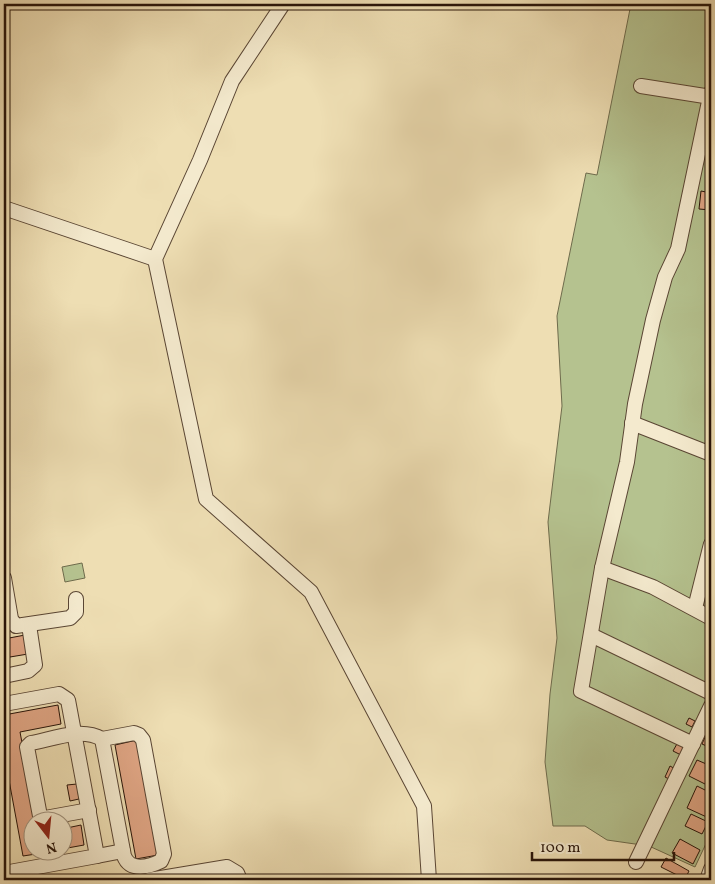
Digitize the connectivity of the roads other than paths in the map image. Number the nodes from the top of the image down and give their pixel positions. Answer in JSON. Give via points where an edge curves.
{"nodes":[{"id":1,"x":284,"y":4,"type":"edge"},
{"id":2,"x":642,"y":86,"type":"dead end"},
{"id":3,"x":711,"y":95,"type":"edge"},
{"id":4,"x":4,"y":208,"type":"edge"},
{"id":5,"x":155,"y":260,"type":"junction"},
{"id":6,"x":632,"y":423,"type":"junction"},
{"id":7,"x":711,"y":454,"type":"edge"},
{"id":8,"x":711,"y":544,"type":"edge"},
{"id":9,"x":602,"y":568,"type":"junction"},
{"id":10,"x":4,"y":578,"type":"edge"},
{"id":11,"x":76,"y":599,"type":"dead end"},
{"id":12,"x":695,"y":608,"type":"junction"},
{"id":13,"x":711,"y":618,"type":"edge"},
{"id":14,"x":29,"y":625,"type":"junction"},
{"id":15,"x":590,"y":635,"type":"junction"},
{"id":16,"x":4,"y":676,"type":"edge"},
{"id":17,"x":711,"y":693,"type":"edge"},
{"id":18,"x":4,"y":704,"type":"edge"},
{"id":19,"x":711,"y":706,"type":"edge"},
{"id":20,"x":75,"y":735,"type":"junction"},
{"id":21,"x":102,"y":739,"type":"junction"},
{"id":22,"x":693,"y":744,"type":"junction"},
{"id":23,"x":89,"y":810,"type":"junction"},
{"id":24,"x":123,"y":851,"type":"junction"},
{"id":25,"x":97,"y":856,"type":"junction"},
{"id":26,"x":636,"y":862,"type":"dead end"},
{"id":27,"x":136,"y":867,"type":"junction"},
{"id":28,"x":711,"y":870,"type":"edge"},
{"id":29,"x":4,"y":873,"type":"edge"},
{"id":30,"x":144,"y":880,"type":"edge"},
{"id":31,"x":149,"y":880,"type":"edge"},
{"id":32,"x":240,"y":880,"type":"edge"},
{"id":33,"x":428,"y":880,"type":"edge"},
{"id":34,"x":707,"y":880,"type":"edge"}],
"edges":[{"from":1,"to":5,"type":"street","via":[[232,80]]},
{"from":2,"to":3,"type":"street"},
{"from":3,"to":6,"type":"street","via":[[678,249],[653,320]]},
{"from":4,"to":5,"type":"street"},
{"from":5,"to":33,"type":"street","via":[[206,499],[311,592],[424,806]]},
{"from":6,"to":7,"type":"street"},
{"from":6,"to":9,"type":"street","via":[[627,462]]},
{"from":8,"to":12,"type":"street"},
{"from":9,"to":12,"type":"street","via":[[654,587]]},
{"from":9,"to":15,"type":"street"},
{"from":10,"to":14,"type":"street","via":[[13,624],[19,627]]},
{"from":11,"to":14,"type":"street","via":[[76,612],[70,618]]},
{"from":12,"to":13,"type":"street"},
{"from":14,"to":16,"type":"street","via":[[35,665],[28,672]]},
{"from":15,"to":17,"type":"street"},
{"from":15,"to":22,"type":"street","via":[[581,692]]},
{"from":18,"to":20,"type":"street","via":[[62,695],[70,704]]},
{"from":19,"to":22,"type":"street"},
{"from":20,"to":21,"type":"street","via":[[88,734]]},
{"from":20,"to":23,"type":"street"},
{"from":20,"to":23,"type":"street","via":[[31,743],[27,747],[37,804],[40,816],[44,818]]},
{"from":21,"to":24,"type":"street"},
{"from":21,"to":27,"type":"street","via":[[134,733],[143,740],[164,854],[158,863]]},
{"from":22,"to":26,"type":"street"},
{"from":23,"to":25,"type":"street"},
{"from":24,"to":25,"type":"street"},
{"from":24,"to":27,"type":"street","via":[[126,861]]},
{"from":25,"to":29,"type":"street"},
{"from":27,"to":30,"type":"street","via":[[137,874]]},
{"from":28,"to":34,"type":"street"},
{"from":31,"to":32,"type":"street","via":[[226,867],[237,873]]}]}
